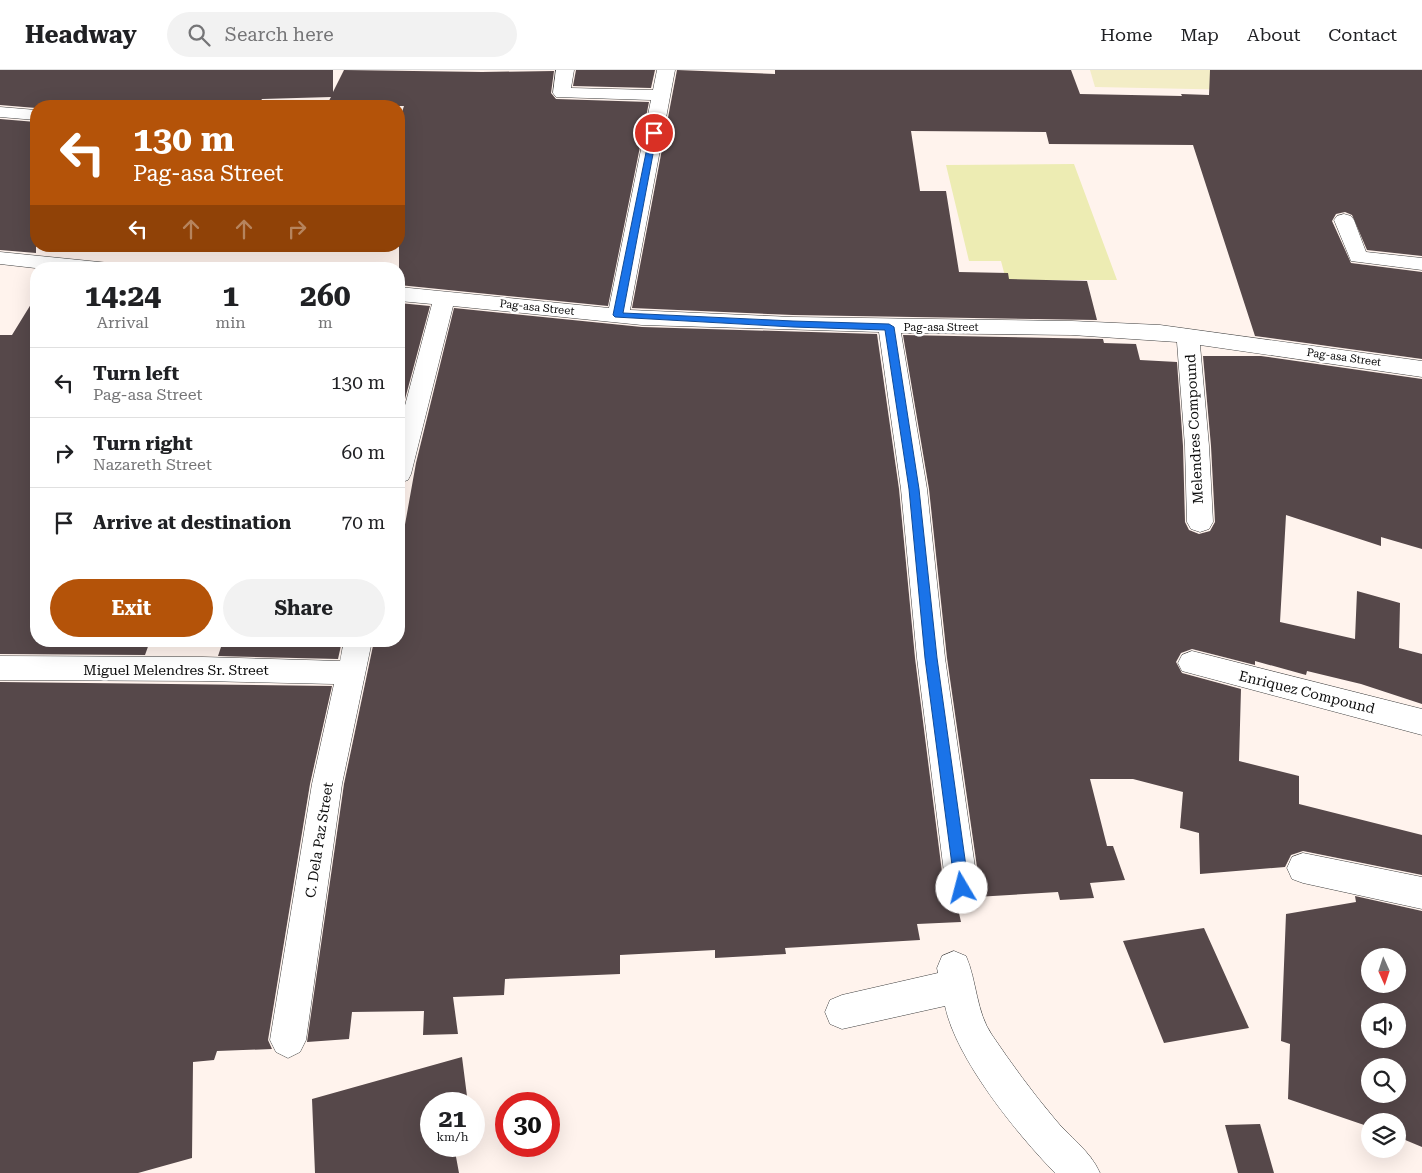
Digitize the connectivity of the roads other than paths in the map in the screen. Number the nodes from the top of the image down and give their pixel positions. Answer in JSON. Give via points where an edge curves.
{"nodes":[{"id":1,"x":565,"y":70,"type":"edge"},
{"id":2,"x":666,"y":70,"type":"edge"},
{"id":3,"x":661,"y":95,"type":"junction"},
{"id":4,"x":0,"y":112,"type":"edge"},
{"id":5,"x":30,"y":114,"type":"edge"},
{"id":6,"x":1344,"y":220,"type":"dead end"},
{"id":7,"x":0,"y":258,"type":"edge"},
{"id":8,"x":40,"y":262,"type":"edge"},
{"id":9,"x":1422,"y":264,"type":"edge"},
{"id":10,"x":405,"y":295,"type":"edge"},
{"id":11,"x":444,"y":298,"type":"junction"},
{"id":12,"x":618,"y":315,"type":"junction"},
{"id":13,"x":889,"y":327,"type":"junction"},
{"id":14,"x":1188,"y":335,"type":"junction"},
{"id":15,"x":1422,"y":369,"type":"edge"},
{"id":16,"x":405,"y":451,"type":"edge"},
{"id":17,"x":1200,"y":522,"type":"dead end"},
{"id":18,"x":357,"y":647,"type":"edge"},
{"id":19,"x":1192,"y":663,"type":"dead end"},
{"id":20,"x":0,"y":668,"type":"edge"},
{"id":21,"x":352,"y":673,"type":"junction"},
{"id":22,"x":1422,"y":722,"type":"edge"},
{"id":23,"x":1303,"y":868,"type":"dead end"},
{"id":24,"x":962,"y":888,"type":"dead end"},
{"id":25,"x":1422,"y":893,"type":"edge"},
{"id":26,"x":842,"y":1012,"type":"dead end"},
{"id":27,"x":288,"y":1040,"type":"dead end"},
{"id":28,"x":1080,"y":1173,"type":"edge"}],
"edges":[{"from":1,"to":3,"type":"street","via":[[562,93]]},
{"from":2,"to":3,"type":"street"},
{"from":3,"to":12,"type":"street"},
{"from":4,"to":5,"type":"street"},
{"from":6,"to":9,"type":"street","via":[[1358,257]]},
{"from":7,"to":8,"type":"street"},
{"from":10,"to":11,"type":"street","name":"Pag-asa Street"},
{"from":11,"to":12,"type":"street","name":"Pag-asa Street"},
{"from":11,"to":16,"type":"street"},
{"from":12,"to":13,"type":"street","name":"Pag-asa Street"},
{"from":13,"to":14,"type":"street","name":"Pag-asa Street","via":[[1072,328]]},
{"from":13,"to":24,"type":"street","via":[[914,489],[931,658]]},
{"from":14,"to":15,"type":"street","name":"Pag-asa Street"},
{"from":14,"to":17,"type":"street","name":"Melendres Compound"},
{"from":18,"to":21,"type":"street","name":"C. Dela Paz Street"},
{"from":19,"to":22,"type":"street","name":"Enriquez Compound"},
{"from":20,"to":21,"type":"street","name":"Miguel Melendres Sr. Street"},
{"from":21,"to":27,"type":"street","name":"C. Dela Paz Street","via":[[327,784]]},
{"from":23,"to":25,"type":"street"},
{"from":26,"to":28,"type":"street","via":[[956,977],[963,1010],[978,1046],[1041,1132]]}]}
